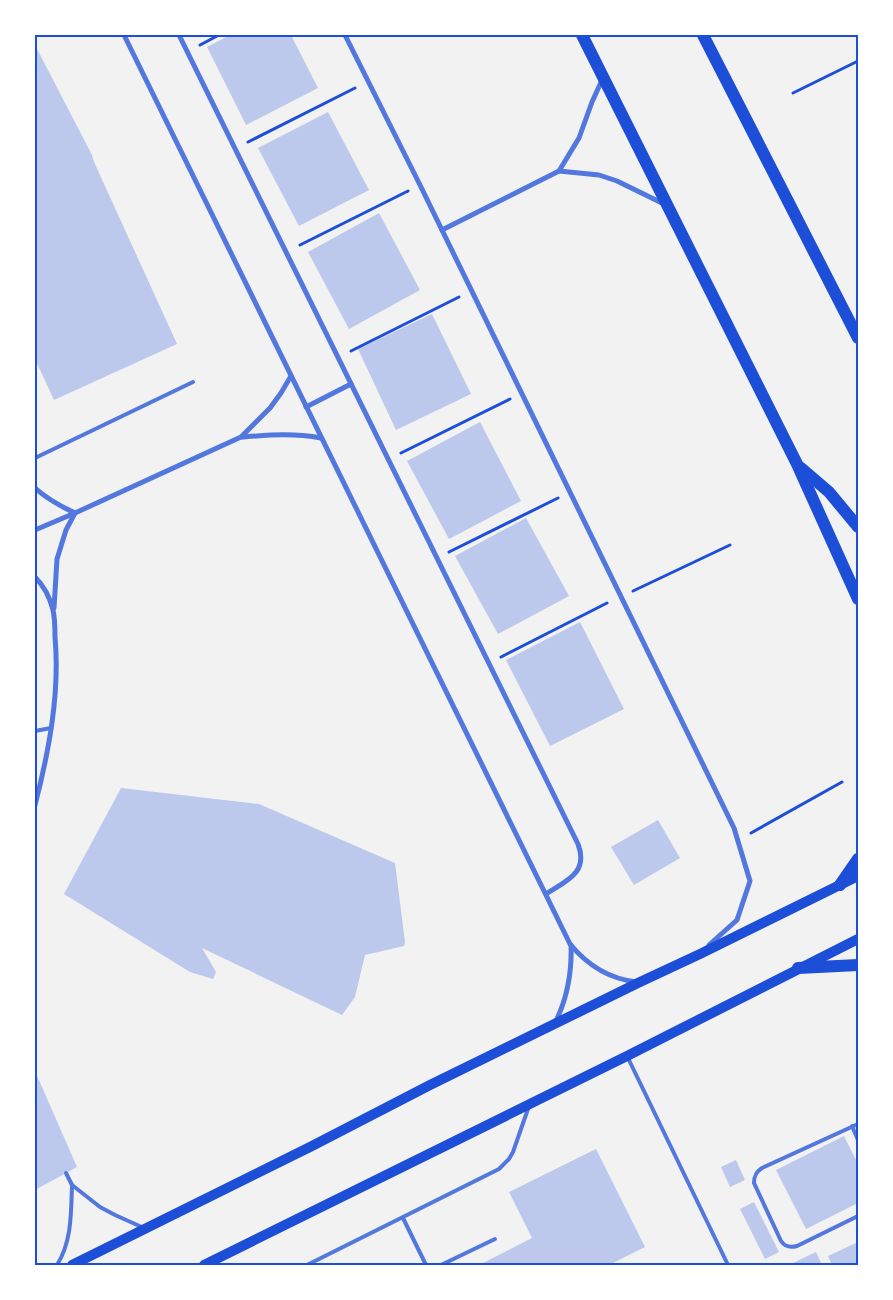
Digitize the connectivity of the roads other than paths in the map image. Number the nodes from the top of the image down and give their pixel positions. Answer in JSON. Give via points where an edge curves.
{"nodes":[{"id":1,"x":124,"y":35,"type":"edge"},
{"id":2,"x":179,"y":35,"type":"edge"},
{"id":3,"x":345,"y":35,"type":"edge"},
{"id":4,"x":582,"y":35,"type":"edge"},
{"id":5,"x":703,"y":35,"type":"edge"},
{"id":6,"x":604,"y":78,"type":"junction"},
{"id":7,"x":559,"y":171,"type":"junction"},
{"id":8,"x":668,"y":206,"type":"junction"},
{"id":9,"x":442,"y":230,"type":"junction"},
{"id":10,"x":858,"y":338,"type":"edge"},
{"id":11,"x":291,"y":376,"type":"junction"},
{"id":12,"x":193,"y":382,"type":"dead end"},
{"id":13,"x":351,"y":384,"type":"junction"},
{"id":14,"x":306,"y":407,"type":"junction"},
{"id":15,"x":241,"y":437,"type":"junction"},
{"id":16,"x":321,"y":438,"type":"junction"},
{"id":17,"x":36,"y":456,"type":"edge"},
{"id":18,"x":798,"y":464,"type":"junction"},
{"id":19,"x":35,"y":488,"type":"edge"},
{"id":20,"x":75,"y":513,"type":"junction"},
{"id":21,"x":858,"y":527,"type":"edge"},
{"id":22,"x":35,"y":530,"type":"edge"},
{"id":23,"x":35,"y":577,"type":"edge"},
{"id":24,"x":858,"y":599,"type":"edge"},
{"id":25,"x":54,"y":612,"type":"junction"},
{"id":26,"x":51,"y":728,"type":"junction"},
{"id":27,"x":35,"y":731,"type":"edge"},
{"id":28,"x":35,"y":805,"type":"edge"},
{"id":29,"x":858,"y":859,"type":"edge"},
{"id":30,"x":858,"y":876,"type":"edge"},
{"id":31,"x":840,"y":885,"type":"junction"},
{"id":32,"x":546,"y":894,"type":"junction"},
{"id":33,"x":858,"y":939,"type":"edge"},
{"id":34,"x":570,"y":944,"type":"junction"},
{"id":35,"x":700,"y":954,"type":"junction"},
{"id":36,"x":858,"y":965,"type":"edge"},
{"id":37,"x":798,"y":968,"type":"junction"},
{"id":38,"x":640,"y":982,"type":"junction"},
{"id":39,"x":554,"y":1024,"type":"junction"},
{"id":40,"x":626,"y":1056,"type":"junction"},
{"id":41,"x":530,"y":1104,"type":"junction"},
{"id":42,"x":858,"y":1124,"type":"edge"},
{"id":43,"x":852,"y":1126,"type":"junction"},
{"id":44,"x":858,"y":1140,"type":"edge"},
{"id":45,"x":66,"y":1173,"type":"dead end"},
{"id":46,"x":72,"y":1185,"type":"junction"},
{"id":47,"x":858,"y":1216,"type":"edge"},
{"id":48,"x":403,"y":1218,"type":"junction"},
{"id":49,"x":146,"y":1228,"type":"junction"},
{"id":50,"x":495,"y":1239,"type":"dead end"},
{"id":51,"x":57,"y":1265,"type":"edge"},
{"id":52,"x":72,"y":1265,"type":"edge"},
{"id":53,"x":204,"y":1265,"type":"edge"},
{"id":54,"x":308,"y":1265,"type":"edge"},
{"id":55,"x":426,"y":1265,"type":"edge"},
{"id":56,"x":441,"y":1265,"type":"edge"},
{"id":57,"x":728,"y":1265,"type":"edge"}],
"edges":[{"from":1,"to":11,"type":"street"},
{"from":2,"to":13,"type":"street"},
{"from":3,"to":9,"type":"street"},
{"from":4,"to":6,"type":"main road"},
{"from":5,"to":10,"type":"main road"},
{"from":6,"to":7,"type":"street","via":[[579,138]]},
{"from":6,"to":8,"type":"main road"},
{"from":7,"to":8,"type":"street","via":[[599,175]]},
{"from":7,"to":9,"type":"street"},
{"from":8,"to":18,"type":"main road"},
{"from":9,"to":35,"type":"street","via":[[734,828],[750,881],[737,920]]},
{"from":11,"to":14,"type":"street"},
{"from":11,"to":15,"type":"street","via":[[270,408]]},
{"from":12,"to":17,"type":"lane"},
{"from":13,"to":14,"type":"street"},
{"from":13,"to":32,"type":"street","via":[[581,853],[579,869],[574,875]]},
{"from":14,"to":16,"type":"street"},
{"from":15,"to":16,"type":"street","via":[[284,434]]},
{"from":15,"to":20,"type":"street"},
{"from":16,"to":32,"type":"street"},
{"from":18,"to":21,"type":"main road","via":[[829,492]]},
{"from":18,"to":24,"type":"main road"},
{"from":19,"to":20,"type":"street","via":[[43,496]]},
{"from":20,"to":22,"type":"street"},
{"from":20,"to":25,"type":"street","via":[[57,559]]},
{"from":23,"to":25,"type":"street"},
{"from":25,"to":26,"type":"street","via":[[56,674]]},
{"from":26,"to":27,"type":"lane"},
{"from":26,"to":28,"type":"street"},
{"from":29,"to":31,"type":"main road"},
{"from":30,"to":31,"type":"main road"},
{"from":31,"to":35,"type":"main road"},
{"from":32,"to":34,"type":"street"},
{"from":33,"to":37,"type":"main road"},
{"from":34,"to":38,"type":"street","via":[[600,971]]},
{"from":34,"to":39,"type":"street","via":[[571,972],[565,999]]},
{"from":35,"to":38,"type":"main road"},
{"from":36,"to":37,"type":"main road"},
{"from":37,"to":40,"type":"main road"},
{"from":38,"to":39,"type":"main road"},
{"from":39,"to":49,"type":"main road"},
{"from":40,"to":41,"type":"main road"},
{"from":40,"to":57,"type":"lane"},
{"from":41,"to":48,"type":"lane","via":[[513,1152],[505,1164]]},
{"from":41,"to":53,"type":"main road"},
{"from":42,"to":43,"type":"lane"},
{"from":43,"to":44,"type":"lane"},
{"from":43,"to":47,"type":"lane","via":[[762,1168],[754,1177],[754,1183],[781,1241],[788,1247],[797,1246]]},
{"from":45,"to":46,"type":"lane"},
{"from":46,"to":49,"type":"lane","via":[[108,1211]]},
{"from":46,"to":51,"type":"lane","via":[[67,1243]]},
{"from":48,"to":54,"type":"lane"},
{"from":48,"to":55,"type":"lane"},
{"from":49,"to":52,"type":"main road"},
{"from":50,"to":56,"type":"lane"}]}
